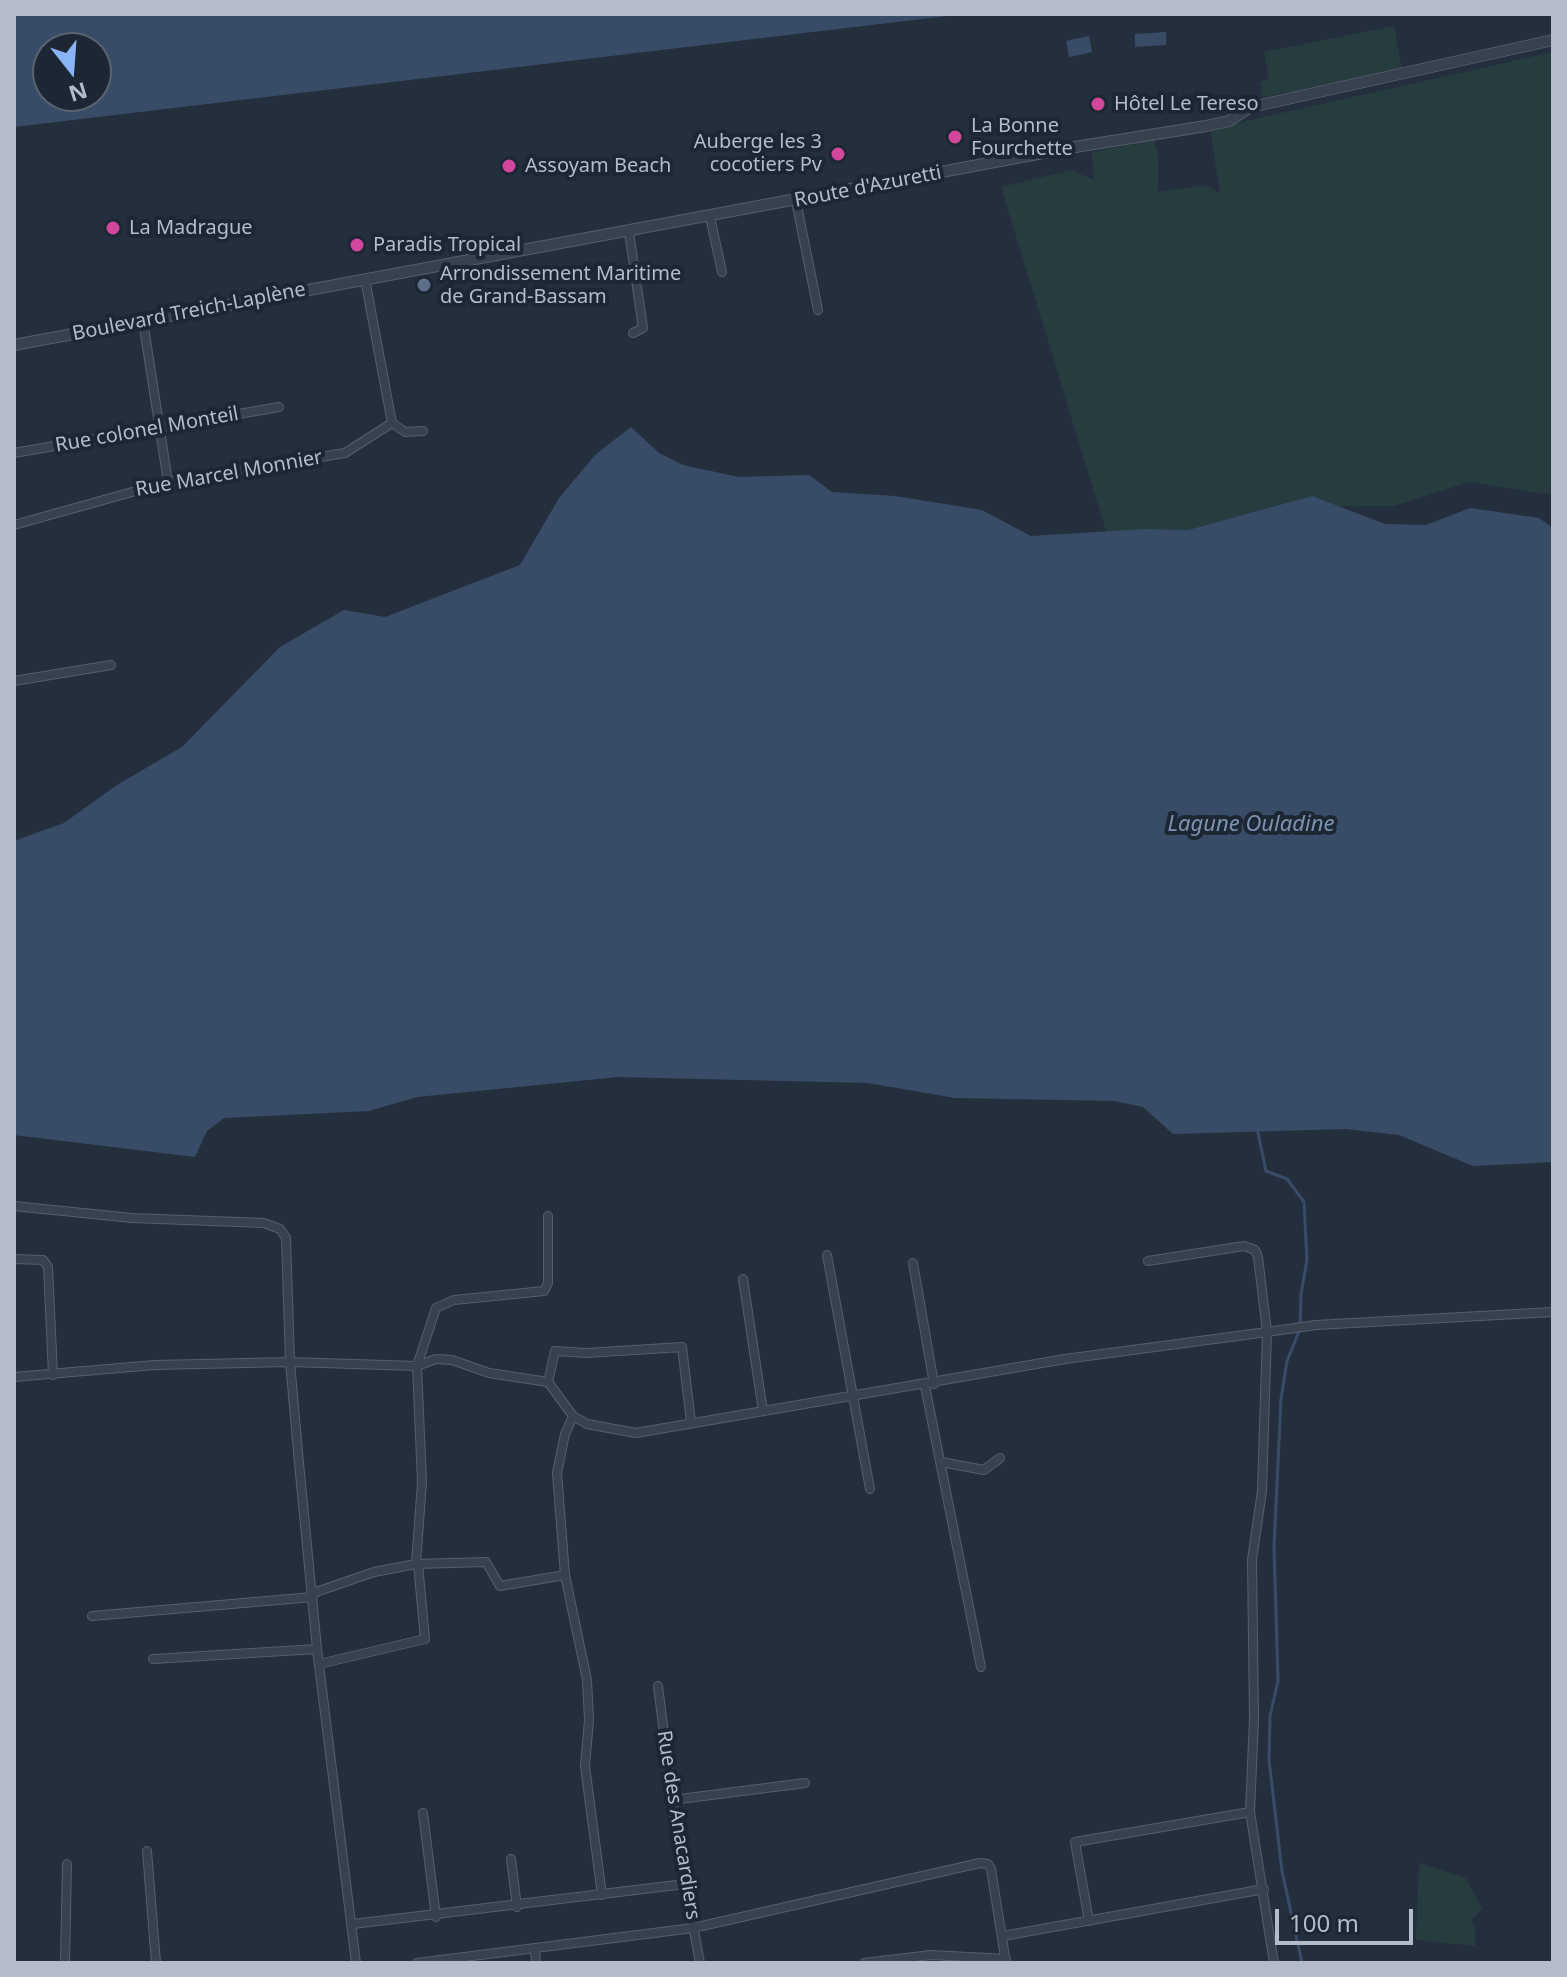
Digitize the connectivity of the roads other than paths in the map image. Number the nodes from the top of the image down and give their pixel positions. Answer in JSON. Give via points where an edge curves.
{"nodes":[{"id":1,"x":1553,"y":40,"type":"edge"},
{"id":2,"x":796,"y":201,"type":"junction"},
{"id":3,"x":710,"y":217,"type":"junction"},
{"id":4,"x":629,"y":232,"type":"junction"},
{"id":5,"x":722,"y":272,"type":"dead end"},
{"id":6,"x":365,"y":279,"type":"junction"},
{"id":7,"x":818,"y":310,"type":"dead end"},
{"id":8,"x":143,"y":321,"type":"junction"},
{"id":9,"x":633,"y":333,"type":"dead end"},
{"id":10,"x":14,"y":345,"type":"edge"},
{"id":11,"x":279,"y":407,"type":"dead end"},
{"id":12,"x":392,"y":423,"type":"junction"},
{"id":13,"x":161,"y":428,"type":"junction"},
{"id":14,"x":423,"y":431,"type":"dead end"},
{"id":15,"x":14,"y":453,"type":"edge"},
{"id":16,"x":168,"y":482,"type":"junction"},
{"id":17,"x":14,"y":525,"type":"edge"},
{"id":18,"x":111,"y":665,"type":"dead end"},
{"id":19,"x":14,"y":681,"type":"edge"},
{"id":20,"x":14,"y":1206,"type":"edge"},
{"id":21,"x":548,"y":1216,"type":"dead end"},
{"id":22,"x":827,"y":1255,"type":"dead end"},
{"id":23,"x":14,"y":1259,"type":"edge"},
{"id":24,"x":1148,"y":1261,"type":"dead end"},
{"id":25,"x":913,"y":1263,"type":"dead end"},
{"id":26,"x":743,"y":1279,"type":"dead end"},
{"id":27,"x":1553,"y":1312,"type":"edge"},
{"id":28,"x":1267,"y":1332,"type":"junction"},
{"id":29,"x":290,"y":1362,"type":"junction"},
{"id":30,"x":417,"y":1366,"type":"junction"},
{"id":31,"x":53,"y":1375,"type":"junction"},
{"id":32,"x":14,"y":1377,"type":"edge"},
{"id":33,"x":548,"y":1382,"type":"junction"},
{"id":34,"x":930,"y":1385,"type":"junction"},
{"id":35,"x":853,"y":1398,"type":"junction"},
{"id":36,"x":763,"y":1411,"type":"junction"},
{"id":37,"x":573,"y":1416,"type":"junction"},
{"id":38,"x":691,"y":1422,"type":"junction"},
{"id":39,"x":1000,"y":1458,"type":"dead end"},
{"id":40,"x":941,"y":1462,"type":"junction"},
{"id":41,"x":870,"y":1489,"type":"dead end"},
{"id":42,"x":417,"y":1564,"type":"junction"},
{"id":43,"x":565,"y":1575,"type":"junction"},
{"id":44,"x":313,"y":1595,"type":"junction"},
{"id":45,"x":92,"y":1616,"type":"dead end"},
{"id":46,"x":317,"y":1649,"type":"junction"},
{"id":47,"x":153,"y":1659,"type":"dead end"},
{"id":48,"x":319,"y":1664,"type":"junction"},
{"id":49,"x":981,"y":1667,"type":"dead end"},
{"id":50,"x":658,"y":1686,"type":"dead end"},
{"id":51,"x":805,"y":1783,"type":"dead end"},
{"id":52,"x":672,"y":1800,"type":"junction"},
{"id":53,"x":1250,"y":1812,"type":"junction"},
{"id":54,"x":423,"y":1813,"type":"dead end"},
{"id":55,"x":147,"y":1851,"type":"dead end"},
{"id":56,"x":511,"y":1859,"type":"dead end"},
{"id":57,"x":67,"y":1864,"type":"dead end"},
{"id":58,"x":685,"y":1884,"type":"junction"},
{"id":59,"x":1264,"y":1889,"type":"junction"},
{"id":60,"x":602,"y":1895,"type":"junction"},
{"id":61,"x":517,"y":1907,"type":"junction"},
{"id":62,"x":436,"y":1917,"type":"junction"},
{"id":63,"x":1089,"y":1921,"type":"junction"},
{"id":64,"x":353,"y":1924,"type":"junction"},
{"id":65,"x":693,"y":1928,"type":"junction"},
{"id":66,"x":1003,"y":1936,"type":"junction"},
{"id":67,"x":535,"y":1950,"type":"junction"},
{"id":68,"x":1006,"y":1961,"type":"edge"},
{"id":69,"x":65,"y":1963,"type":"edge"},
{"id":70,"x":156,"y":1963,"type":"edge"},
{"id":71,"x":356,"y":1963,"type":"edge"},
{"id":72,"x":417,"y":1963,"type":"edge"},
{"id":73,"x":536,"y":1963,"type":"edge"},
{"id":74,"x":700,"y":1963,"type":"edge"},
{"id":75,"x":864,"y":1963,"type":"edge"},
{"id":76,"x":1274,"y":1963,"type":"edge"}],
"edges":[{"from":1,"to":2,"type":"street","name":"Route d'Azuretti","via":[[1251,107],[1218,123]]},
{"from":2,"to":3,"type":"street","name":"Route d'Azuretti"},
{"from":2,"to":7,"type":"street"},
{"from":3,"to":4,"type":"street","name":"Route d'Azuretti"},
{"from":3,"to":5,"type":"street"},
{"from":4,"to":6,"type":"street","name":"Route d'Azuretti"},
{"from":4,"to":9,"type":"street","via":[[643,328]]},
{"from":6,"to":8,"type":"street","name":"Boulevard Treich-Laplène"},
{"from":6,"to":12,"type":"street"},
{"from":8,"to":10,"type":"street","name":"Boulevard Treich-Laplène"},
{"from":8,"to":13,"type":"street"},
{"from":11,"to":13,"type":"street","name":"Rue colonel Monteil"},
{"from":12,"to":14,"type":"street","via":[[405,432]]},
{"from":12,"to":16,"type":"street","name":"Rue Marcel Monnier","via":[[361,446],[335,455]]},
{"from":13,"to":15,"type":"street","name":"Rue colonel Monteil"},
{"from":13,"to":16,"type":"street"},
{"from":16,"to":17,"type":"street","name":"Rue Marcel Monnier"},
{"from":18,"to":19,"type":"street"},
{"from":20,"to":29,"type":"street","via":[[132,1218],[239,1220],[280,1229],[289,1263]]},
{"from":21,"to":30,"type":"street","via":[[544,1291],[442,1302]]},
{"from":22,"to":35,"type":"street"},
{"from":23,"to":31,"type":"street","via":[[43,1260],[48,1267]]},
{"from":24,"to":28,"type":"street","via":[[1221,1247],[1255,1250]]},
{"from":25,"to":34,"type":"street"},
{"from":26,"to":36,"type":"street"},
{"from":27,"to":28,"type":"street"},
{"from":28,"to":34,"type":"street","via":[[1065,1359]]},
{"from":28,"to":53,"type":"street","via":[[1262,1491],[1252,1560]]},
{"from":29,"to":30,"type":"street"},
{"from":29,"to":31,"type":"street","via":[[155,1365]]},
{"from":29,"to":44,"type":"street"},
{"from":30,"to":33,"type":"street","via":[[452,1360],[489,1373]]},
{"from":30,"to":42,"type":"street","via":[[422,1482]]},
{"from":31,"to":32,"type":"street"},
{"from":33,"to":37,"type":"street"},
{"from":33,"to":38,"type":"street","via":[[555,1351],[682,1347]]},
{"from":34,"to":35,"type":"street"},
{"from":34,"to":40,"type":"street"},
{"from":35,"to":36,"type":"street"},
{"from":35,"to":41,"type":"street"},
{"from":36,"to":38,"type":"street"},
{"from":37,"to":38,"type":"street","via":[[604,1430],[629,1433]]},
{"from":37,"to":43,"type":"street","via":[[557,1473]]},
{"from":39,"to":40,"type":"street","via":[[984,1470]]},
{"from":40,"to":49,"type":"street"},
{"from":42,"to":43,"type":"street","via":[[486,1562],[500,1586]]},
{"from":42,"to":44,"type":"street","via":[[374,1572]]},
{"from":42,"to":48,"type":"street","via":[[425,1639]]},
{"from":43,"to":60,"type":"street","via":[[587,1680],[585,1766]]},
{"from":44,"to":45,"type":"street"},
{"from":44,"to":46,"type":"street"},
{"from":46,"to":47,"type":"street"},
{"from":46,"to":48,"type":"street"},
{"from":48,"to":64,"type":"street"},
{"from":50,"to":52,"type":"street","name":"Rue des Anacardiers"},
{"from":51,"to":52,"type":"street"},
{"from":52,"to":58,"type":"street","name":"Rue des Anacardiers"},
{"from":53,"to":59,"type":"street"},
{"from":53,"to":63,"type":"street","via":[[1075,1842]]},
{"from":54,"to":62,"type":"street"},
{"from":55,"to":70,"type":"street"},
{"from":56,"to":61,"type":"street"},
{"from":57,"to":69,"type":"street"},
{"from":58,"to":60,"type":"street"},
{"from":58,"to":65,"type":"street","name":"Rue des Anacardiers"},
{"from":59,"to":63,"type":"street"},
{"from":59,"to":76,"type":"street"},
{"from":60,"to":61,"type":"street"},
{"from":61,"to":62,"type":"street"},
{"from":62,"to":64,"type":"street"},
{"from":63,"to":66,"type":"street"},
{"from":64,"to":71,"type":"street"},
{"from":65,"to":66,"type":"street","via":[[980,1863],[991,1869]]},
{"from":65,"to":67,"type":"street"},
{"from":65,"to":74,"type":"street","name":"Rue des Anacardiers"},
{"from":66,"to":68,"type":"street"},
{"from":67,"to":72,"type":"street"},
{"from":67,"to":73,"type":"street"},
{"from":68,"to":75,"type":"street","via":[[931,1955]]}]}
